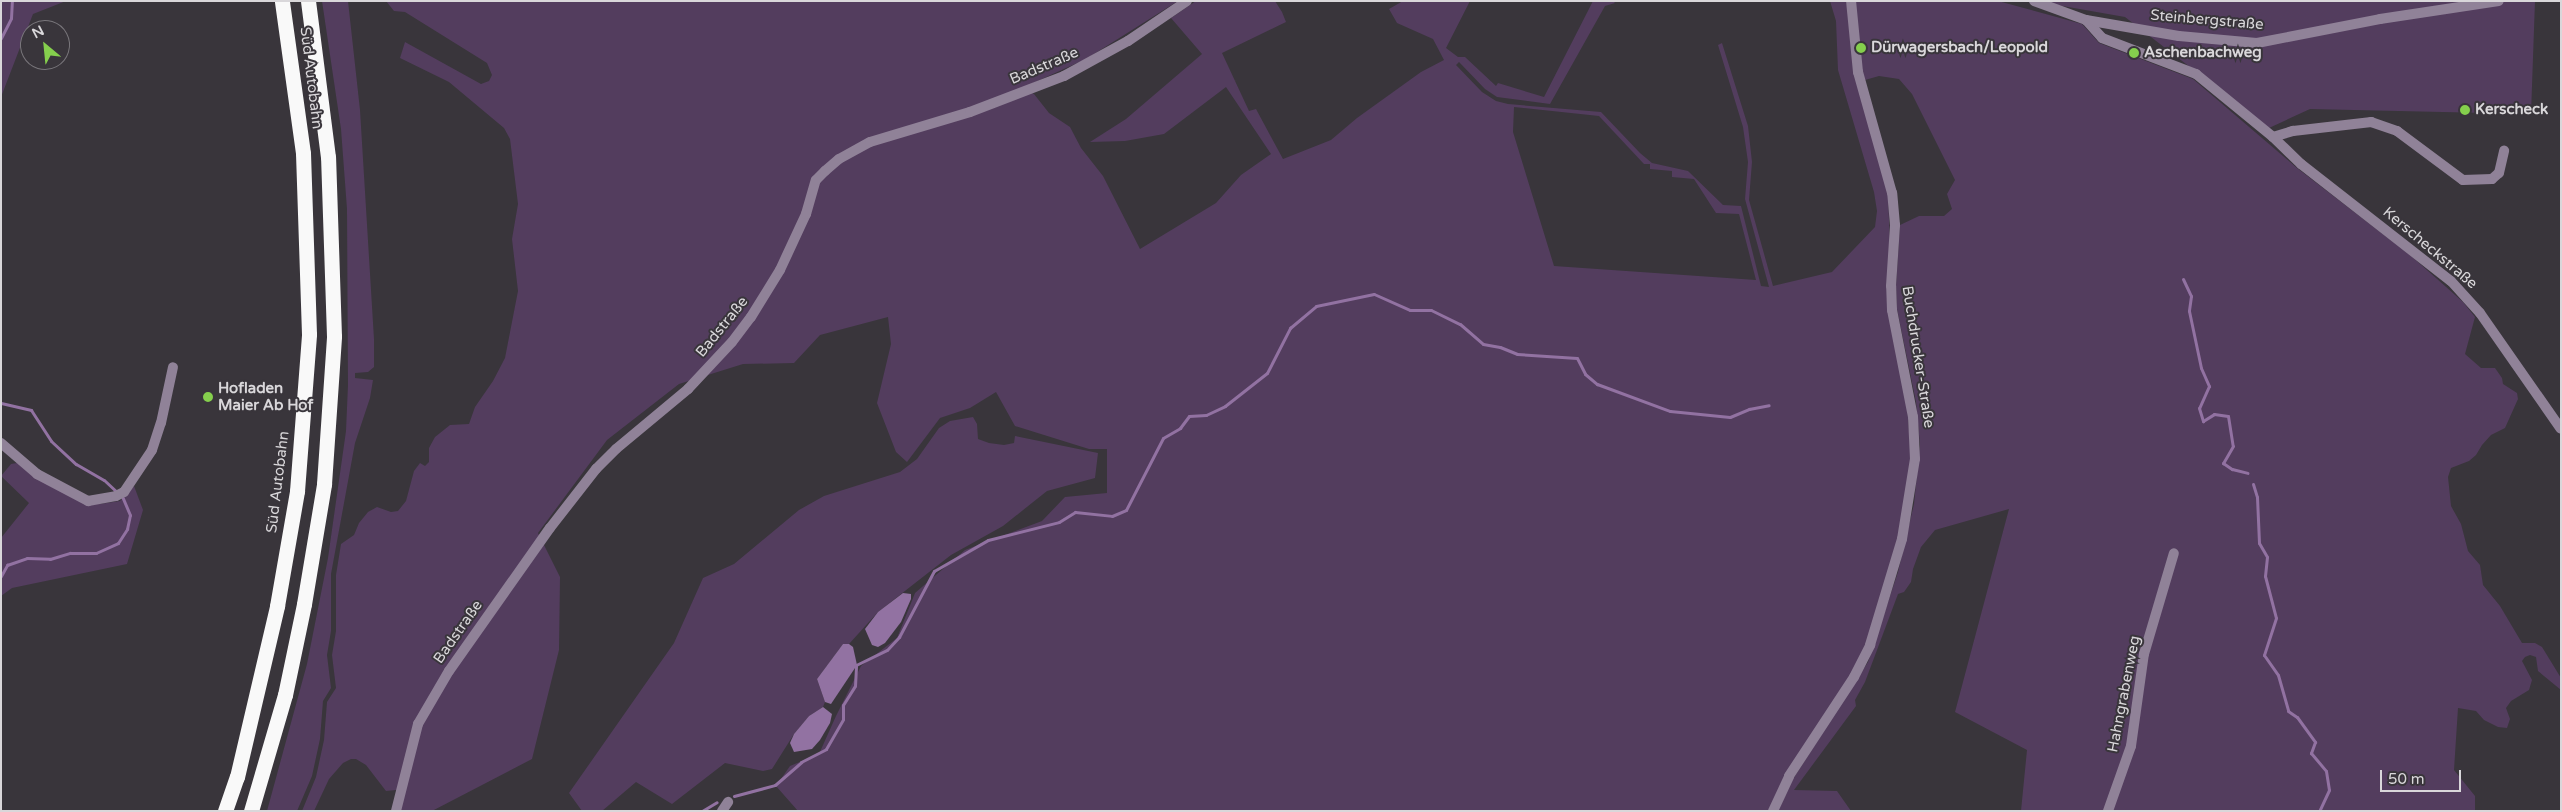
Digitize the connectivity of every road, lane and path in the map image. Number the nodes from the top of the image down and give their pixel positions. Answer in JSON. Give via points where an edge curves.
{"nodes":[{"id":1,"x":282,"y":1,"type":"edge"},
{"id":2,"x":308,"y":1,"type":"edge"},
{"id":3,"x":1187,"y":1,"type":"edge"},
{"id":4,"x":1851,"y":1,"type":"edge"},
{"id":5,"x":2034,"y":1,"type":"edge"},
{"id":6,"x":2499,"y":1,"type":"edge"},
{"id":7,"x":2086,"y":20,"type":"junction"},
{"id":8,"x":2273,"y":137,"type":"junction"},
{"id":9,"x":2504,"y":151,"type":"dead end"},
{"id":10,"x":173,"y":366,"type":"dead end"},
{"id":11,"x":2561,"y":429,"type":"edge"},
{"id":12,"x":1,"y":443,"type":"edge"},
{"id":13,"x":2174,"y":554,"type":"dead end"},
{"id":14,"x":225,"y":811,"type":"edge"},
{"id":15,"x":251,"y":811,"type":"edge"},
{"id":16,"x":396,"y":811,"type":"edge"},
{"id":17,"x":1773,"y":811,"type":"edge"},
{"id":18,"x":2108,"y":811,"type":"edge"}],
"edges":[{"from":1,"to":14,"type":"highway","name":"Süd Autobahn","via":[[303,154],[308,353],[297,491],[278,606],[240,768]]},
{"from":2,"to":15,"type":"highway","name":"Süd Autobahn","via":[[328,157],[334,336],[324,484],[285,695]]},
{"from":3,"to":16,"type":"street","name":"Badstraße","via":[[1128,41],[1064,76],[970,112],[870,142],[839,159],[816,180],[806,214],[780,270],[751,317],[688,389],[596,469],[454,664],[418,724]]},
{"from":4,"to":17,"type":"street","name":"Buchdrucker-Straße","via":[[1858,72],[1892,193],[1895,225],[1892,303],[1914,417],[1915,459],[1902,539],[1870,645],[1854,677],[1789,776]]},
{"from":5,"to":7,"type":"street","name":"Steinbergstraße"},
{"from":6,"to":7,"type":"street","name":"Steinbergstraße","via":[[2380,19],[2257,43],[2179,36]]},
{"from":7,"to":8,"type":"street","name":"Kerscheckstraße","via":[[2102,38],[2196,74]]},
{"from":8,"to":9,"type":"street","via":[[2294,131],[2371,122],[2397,131],[2464,180],[2492,180],[2499,173]]},
{"from":8,"to":11,"type":"street","name":"Kerscheckstraße","via":[[2300,164],[2460,290],[2498,338]]},
{"from":10,"to":12,"type":"street","via":[[152,450],[120,494],[88,501],[37,474]]},
{"from":13,"to":18,"type":"street","name":"Hahngrabenweg","via":[[2144,654],[2131,746]]}]}
